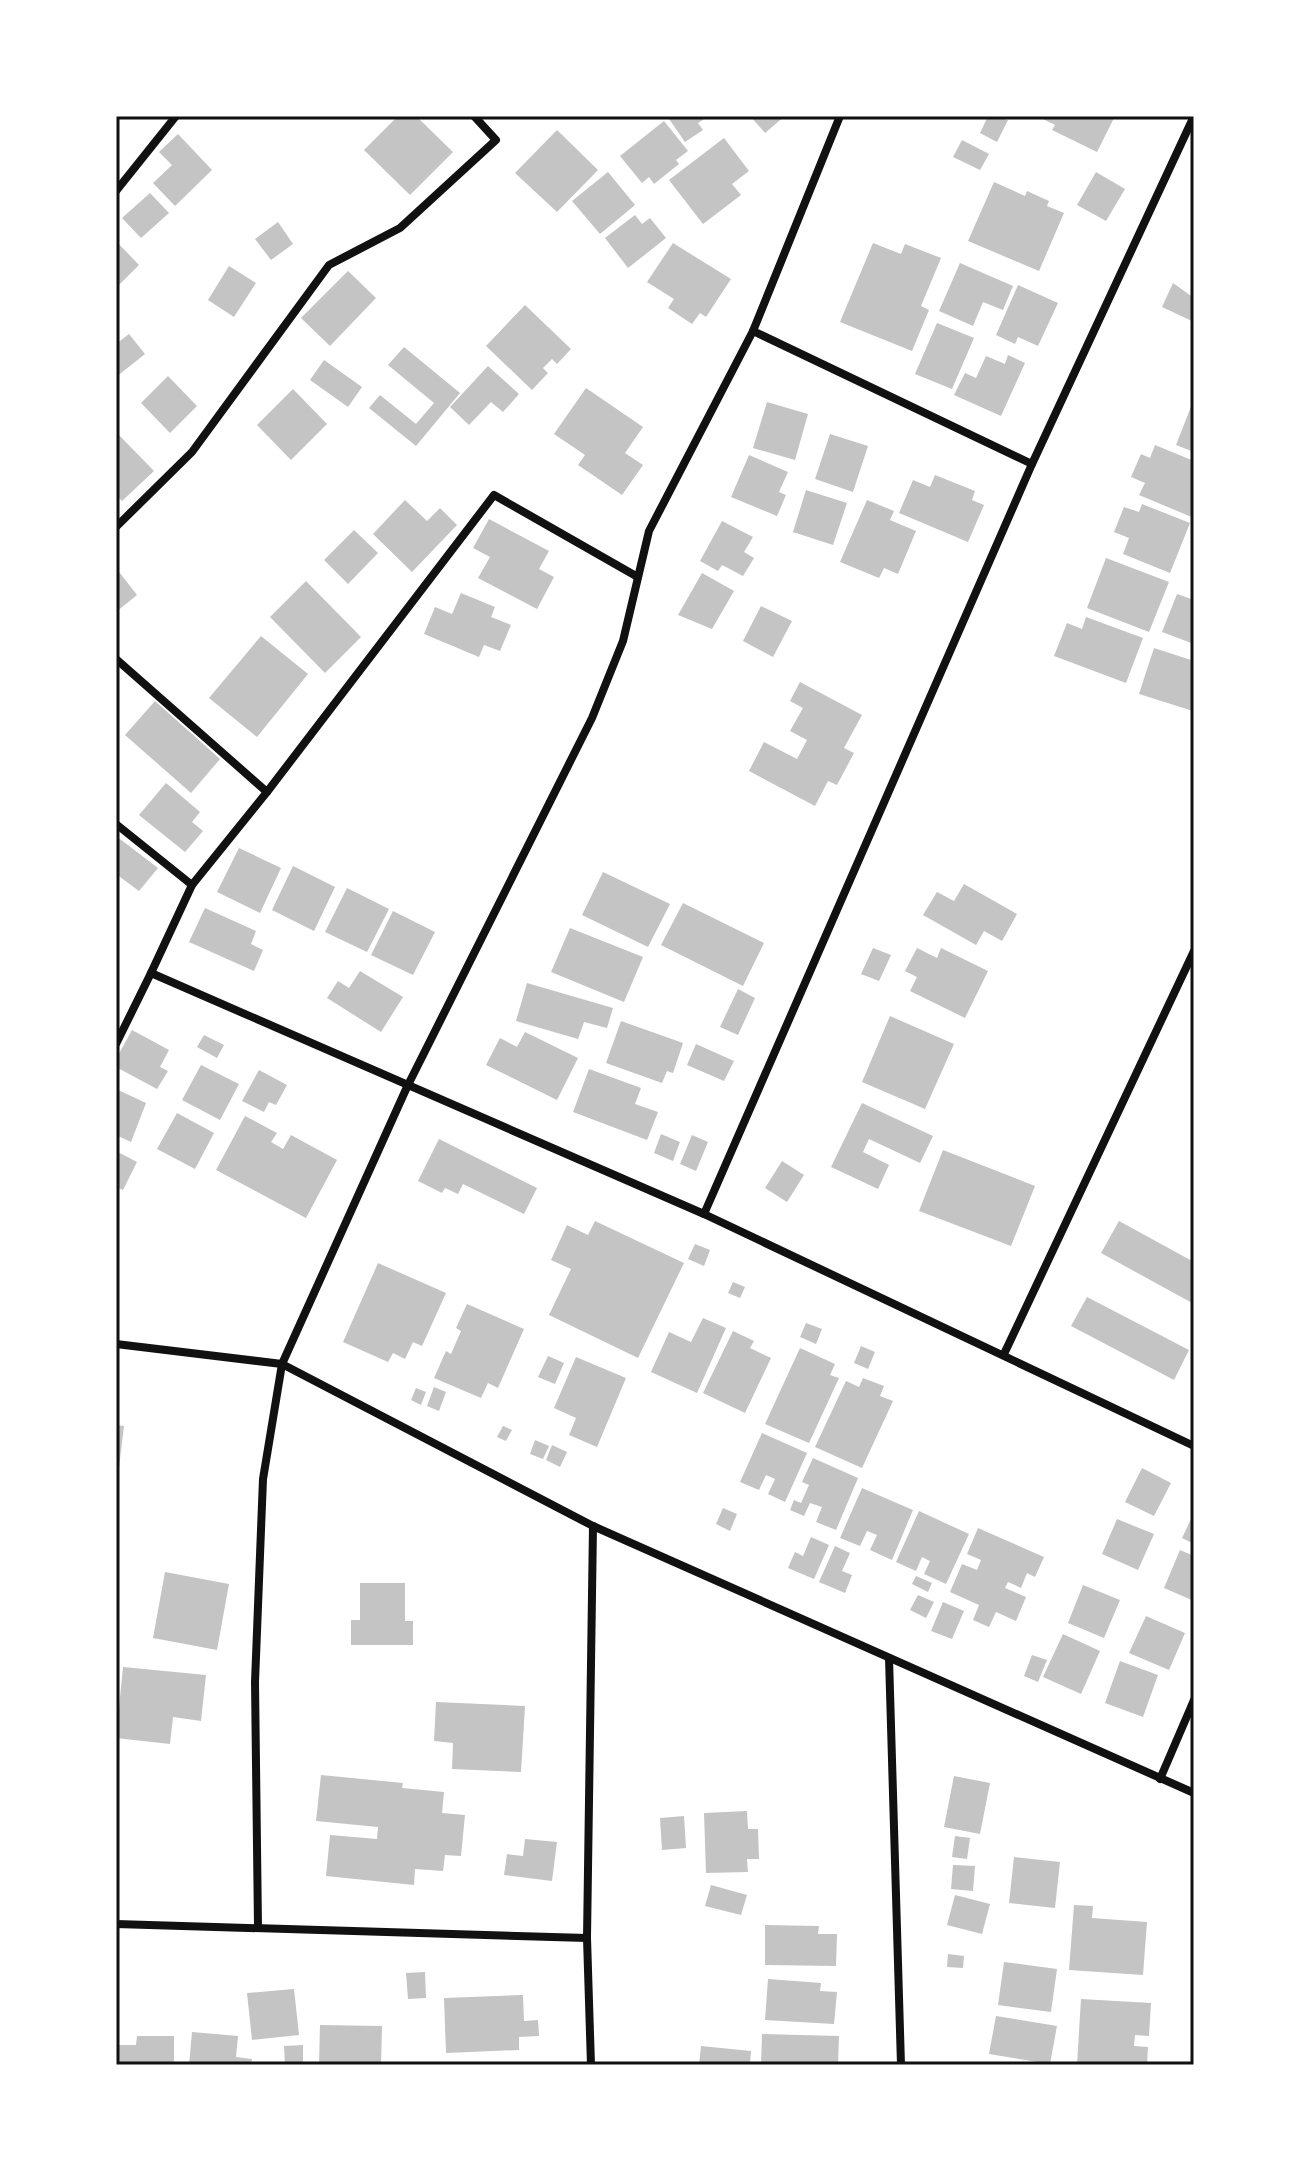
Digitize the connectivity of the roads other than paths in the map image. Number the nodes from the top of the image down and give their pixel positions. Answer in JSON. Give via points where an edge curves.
{"nodes":[{"id":1,"x":176,"y":116,"type":"edge"},
{"id":2,"x":474,"y":116,"type":"edge"},
{"id":3,"x":840,"y":116,"type":"edge"},
{"id":4,"x":1194,"y":116,"type":"edge"},
{"id":5,"x":116,"y":191,"type":"edge"},
{"id":6,"x":753,"y":331,"type":"junction"},
{"id":7,"x":1032,"y":464,"type":"junction"},
{"id":8,"x":116,"y":527,"type":"edge"},
{"id":9,"x":636,"y":576,"type":"junction"},
{"id":10,"x":116,"y":659,"type":"edge"},
{"id":11,"x":267,"y":792,"type":"junction"},
{"id":12,"x":116,"y":824,"type":"edge"},
{"id":13,"x":192,"y":885,"type":"junction"},
{"id":14,"x":1194,"y":951,"type":"edge"},
{"id":15,"x":151,"y":973,"type":"junction"},
{"id":16,"x":116,"y":1044,"type":"edge"},
{"id":17,"x":407,"y":1087,"type":"junction"},
{"id":18,"x":704,"y":1214,"type":"junction"},
{"id":19,"x":116,"y":1344,"type":"edge"},
{"id":20,"x":1004,"y":1354,"type":"junction"},
{"id":21,"x":282,"y":1364,"type":"junction"},
{"id":22,"x":1194,"y":1446,"type":"edge"},
{"id":23,"x":593,"y":1526,"type":"junction"},
{"id":24,"x":889,"y":1658,"type":"junction"},
{"id":25,"x":1194,"y":1700,"type":"edge"},
{"id":26,"x":1160,"y":1779,"type":"junction"},
{"id":27,"x":1194,"y":1793,"type":"edge"},
{"id":28,"x":116,"y":1924,"type":"edge"},
{"id":29,"x":258,"y":1927,"type":"junction"},
{"id":30,"x":587,"y":1938,"type":"junction"},
{"id":31,"x":591,"y":2065,"type":"edge"},
{"id":32,"x":901,"y":2065,"type":"edge"}],
"edges":[{"from":1,"to":5,"type":"street"},
{"from":2,"to":8,"type":"street","via":[[496,140],[400,228],[329,265],[192,452]]},
{"from":3,"to":6,"type":"street"},
{"from":4,"to":7,"type":"street"},
{"from":6,"to":7,"type":"street"},
{"from":6,"to":9,"type":"street","via":[[649,531]]},
{"from":7,"to":18,"type":"street"},
{"from":9,"to":11,"type":"street","via":[[494,495]]},
{"from":9,"to":17,"type":"street","via":[[623,641],[592,718]]},
{"from":10,"to":11,"type":"street"},
{"from":11,"to":13,"type":"street"},
{"from":12,"to":13,"type":"street"},
{"from":13,"to":15,"type":"street"},
{"from":14,"to":20,"type":"street"},
{"from":15,"to":16,"type":"street"},
{"from":15,"to":17,"type":"street"},
{"from":17,"to":18,"type":"street"},
{"from":17,"to":21,"type":"street"},
{"from":18,"to":20,"type":"street"},
{"from":19,"to":21,"type":"street"},
{"from":20,"to":22,"type":"street"},
{"from":21,"to":23,"type":"street"},
{"from":21,"to":29,"type":"street","via":[[263,1479],[256,1651]]},
{"from":23,"to":24,"type":"street"},
{"from":23,"to":30,"type":"street"},
{"from":24,"to":26,"type":"street"},
{"from":24,"to":32,"type":"street"},
{"from":25,"to":26,"type":"street"},
{"from":26,"to":27,"type":"street"},
{"from":28,"to":29,"type":"street"},
{"from":29,"to":30,"type":"street"},
{"from":30,"to":31,"type":"street"}]}
